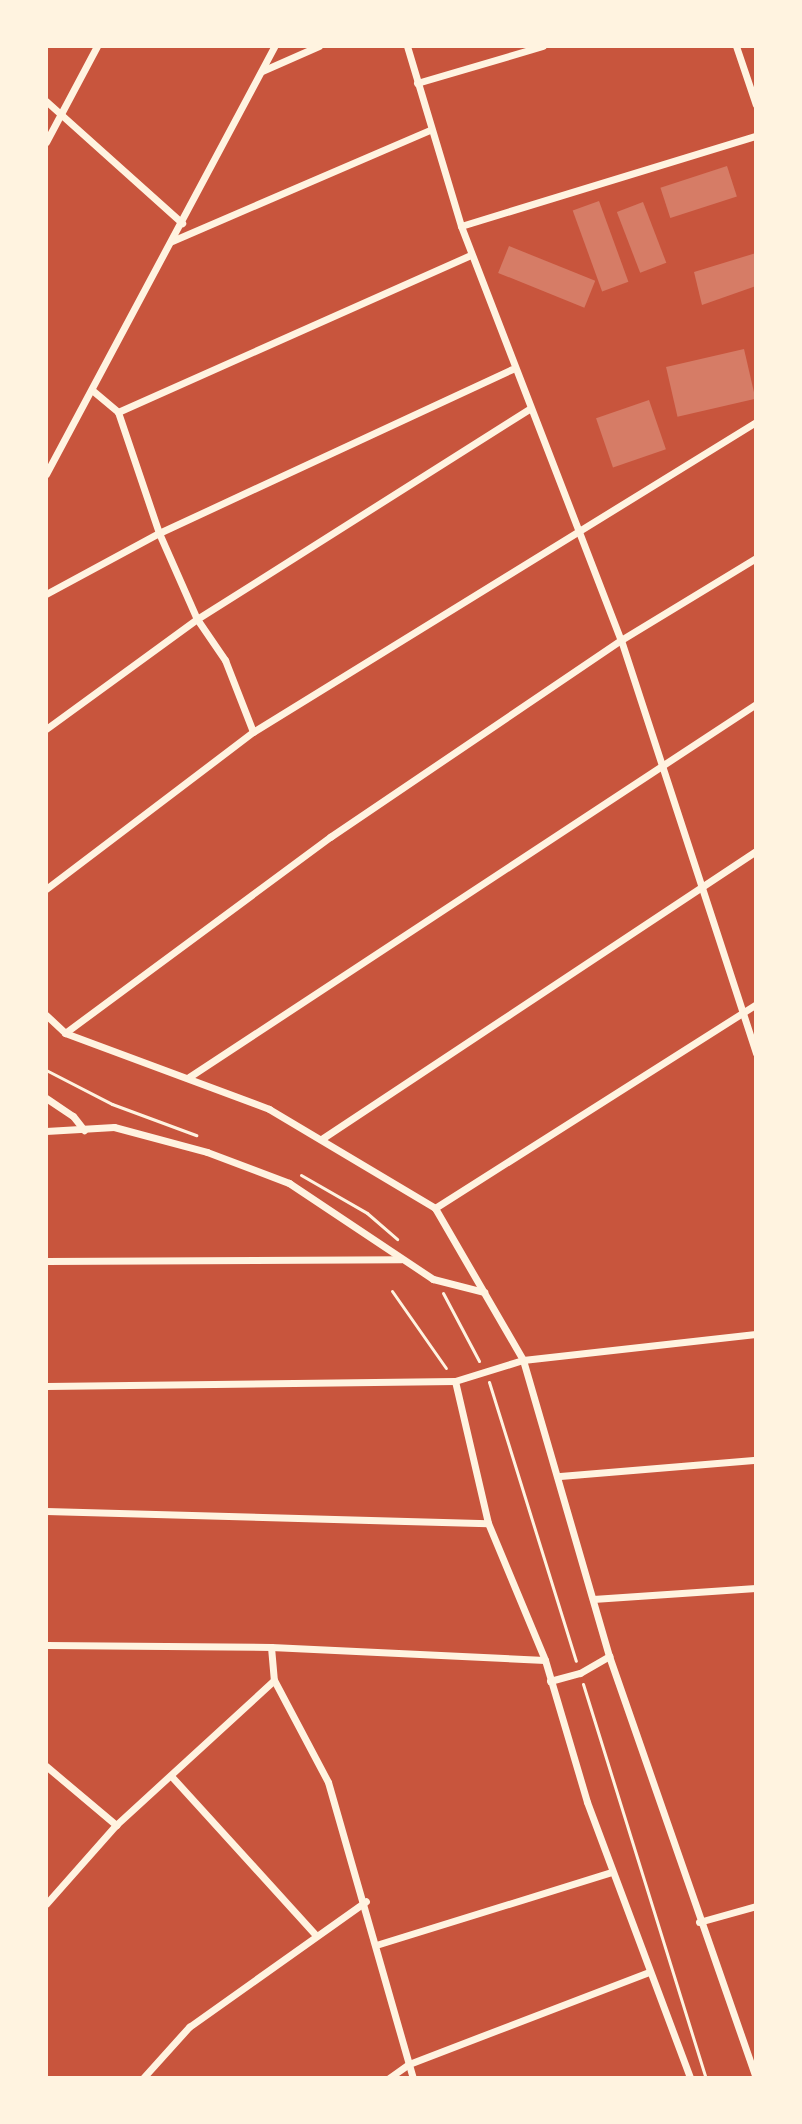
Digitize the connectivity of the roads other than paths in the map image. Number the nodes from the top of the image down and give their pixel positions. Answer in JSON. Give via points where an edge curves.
{"nodes":[{"id":1,"x":97,"y":46,"type":"edge"},
{"id":2,"x":275,"y":46,"type":"edge"},
{"id":3,"x":319,"y":46,"type":"edge"},
{"id":4,"x":407,"y":46,"type":"edge"},
{"id":5,"x":543,"y":46,"type":"edge"},
{"id":6,"x":736,"y":46,"type":"edge"},
{"id":7,"x":260,"y":72,"type":"junction"},
{"id":8,"x":417,"y":83,"type":"junction"},
{"id":9,"x":46,"y":101,"type":"edge"},
{"id":10,"x":756,"y":105,"type":"edge"},
{"id":11,"x":60,"y":114,"type":"junction"},
{"id":12,"x":430,"y":130,"type":"junction"},
{"id":13,"x":756,"y":136,"type":"edge"},
{"id":14,"x":46,"y":142,"type":"edge"},
{"id":15,"x":182,"y":223,"type":"junction"},
{"id":16,"x":461,"y":226,"type":"junction"},
{"id":17,"x":172,"y":241,"type":"junction"},
{"id":18,"x":471,"y":255,"type":"junction"},
{"id":19,"x":512,"y":369,"type":"junction"},
{"id":20,"x":92,"y":390,"type":"junction"},
{"id":21,"x":529,"y":409,"type":"junction"},
{"id":22,"x":118,"y":412,"type":"junction"},
{"id":23,"x":756,"y":422,"type":"edge"},
{"id":24,"x":46,"y":474,"type":"edge"},
{"id":25,"x":578,"y":530,"type":"junction"},
{"id":26,"x":159,"y":533,"type":"junction"},
{"id":27,"x":756,"y":558,"type":"edge"},
{"id":28,"x":46,"y":594,"type":"edge"},
{"id":29,"x":197,"y":619,"type":"junction"},
{"id":30,"x":621,"y":640,"type":"junction"},
{"id":31,"x":756,"y":704,"type":"edge"},
{"id":32,"x":46,"y":729,"type":"edge"},
{"id":33,"x":253,"y":732,"type":"junction"},
{"id":34,"x":662,"y":763,"type":"junction"},
{"id":35,"x":756,"y":851,"type":"edge"},
{"id":36,"x":700,"y":887,"type":"junction"},
{"id":37,"x":46,"y":889,"type":"edge"},
{"id":38,"x":756,"y":1004,"type":"edge"},
{"id":39,"x":742,"y":1013,"type":"junction"},
{"id":40,"x":46,"y":1015,"type":"edge"},
{"id":41,"x":65,"y":1033,"type":"junction"},
{"id":42,"x":756,"y":1053,"type":"edge"},
{"id":43,"x":189,"y":1077,"type":"junction"},
{"id":44,"x":46,"y":1098,"type":"edge"},
{"id":45,"x":84,"y":1130,"type":"junction"},
{"id":46,"x":46,"y":1131,"type":"edge"},
{"id":47,"x":323,"y":1138,"type":"junction"},
{"id":48,"x":435,"y":1208,"type":"junction"},
{"id":49,"x":403,"y":1259,"type":"junction"},
{"id":50,"x":46,"y":1261,"type":"edge"},
{"id":51,"x":485,"y":1293,"type":"junction"},
{"id":52,"x":756,"y":1334,"type":"edge"},
{"id":53,"x":523,"y":1360,"type":"junction"},
{"id":54,"x":455,"y":1381,"type":"junction"},
{"id":55,"x":46,"y":1386,"type":"edge"},
{"id":56,"x":756,"y":1460,"type":"edge"},
{"id":57,"x":560,"y":1476,"type":"junction"},
{"id":58,"x":46,"y":1511,"type":"edge"},
{"id":59,"x":488,"y":1523,"type":"junction"},
{"id":60,"x":756,"y":1588,"type":"edge"},
{"id":61,"x":593,"y":1599,"type":"junction"},
{"id":62,"x":46,"y":1645,"type":"edge"},
{"id":63,"x":271,"y":1647,"type":"junction"},
{"id":64,"x":609,"y":1656,"type":"junction"},
{"id":65,"x":545,"y":1660,"type":"junction"},
{"id":66,"x":274,"y":1680,"type":"junction"},
{"id":67,"x":550,"y":1681,"type":"junction"},
{"id":68,"x":46,"y":1766,"type":"edge"},
{"id":69,"x":172,"y":1777,"type":"junction"},
{"id":70,"x":116,"y":1825,"type":"junction"},
{"id":71,"x":612,"y":1872,"type":"junction"},
{"id":72,"x":366,"y":1901,"type":"junction"},
{"id":73,"x":46,"y":1904,"type":"edge"},
{"id":74,"x":756,"y":1906,"type":"edge"},
{"id":75,"x":699,"y":1922,"type":"junction"},
{"id":76,"x":316,"y":1935,"type":"junction"},
{"id":77,"x":376,"y":1945,"type":"junction"},
{"id":78,"x":649,"y":1972,"type":"junction"},
{"id":79,"x":409,"y":2064,"type":"junction"},
{"id":80,"x":143,"y":2078,"type":"edge"},
{"id":81,"x":389,"y":2078,"type":"edge"},
{"id":82,"x":413,"y":2078,"type":"edge"},
{"id":83,"x":690,"y":2078,"type":"edge"},
{"id":84,"x":756,"y":2078,"type":"edge"}],
"edges":[{"from":1,"to":11,"type":"street"},
{"from":2,"to":7,"type":"street"},
{"from":3,"to":7,"type":"street"},
{"from":4,"to":8,"type":"street"},
{"from":5,"to":8,"type":"street"},
{"from":6,"to":10,"type":"street"},
{"from":7,"to":15,"type":"street"},
{"from":8,"to":12,"type":"street"},
{"from":9,"to":11,"type":"street"},
{"from":11,"to":14,"type":"street"},
{"from":11,"to":15,"type":"street"},
{"from":12,"to":16,"type":"street"},
{"from":12,"to":17,"type":"street"},
{"from":13,"to":16,"type":"street"},
{"from":15,"to":17,"type":"street"},
{"from":16,"to":18,"type":"street"},
{"from":17,"to":20,"type":"street"},
{"from":18,"to":19,"type":"street"},
{"from":18,"to":22,"type":"street"},
{"from":19,"to":21,"type":"street"},
{"from":19,"to":26,"type":"street"},
{"from":20,"to":22,"type":"street"},
{"from":20,"to":24,"type":"street"},
{"from":21,"to":25,"type":"street"},
{"from":21,"to":29,"type":"street"},
{"from":22,"to":26,"type":"street"},
{"from":23,"to":25,"type":"street"},
{"from":25,"to":30,"type":"street"},
{"from":25,"to":33,"type":"street"},
{"from":26,"to":28,"type":"street"},
{"from":26,"to":29,"type":"street"},
{"from":27,"to":30,"type":"street"},
{"from":29,"to":32,"type":"street"},
{"from":29,"to":33,"type":"street","via":[[225,660]]},
{"from":30,"to":34,"type":"street"},
{"from":30,"to":41,"type":"street","via":[[330,837]]},
{"from":31,"to":34,"type":"street"},
{"from":33,"to":37,"type":"street"},
{"from":34,"to":36,"type":"street"},
{"from":34,"to":43,"type":"street"},
{"from":35,"to":36,"type":"street"},
{"from":36,"to":39,"type":"street"},
{"from":36,"to":47,"type":"street"},
{"from":38,"to":39,"type":"street"},
{"from":39,"to":42,"type":"street"},
{"from":39,"to":48,"type":"street"},
{"from":40,"to":41,"type":"street"},
{"from":41,"to":43,"type":"street"},
{"from":43,"to":47,"type":"street","via":[[269,1109]]},
{"from":44,"to":45,"type":"street"},
{"from":45,"to":46,"type":"street"},
{"from":45,"to":49,"type":"street","via":[[114,1127],[207,1152],[289,1183]]},
{"from":47,"to":48,"type":"street"},
{"from":48,"to":51,"type":"street"},
{"from":49,"to":50,"type":"street"},
{"from":49,"to":51,"type":"street","via":[[433,1279]]},
{"from":51,"to":53,"type":"street"},
{"from":52,"to":53,"type":"street"},
{"from":53,"to":54,"type":"street"},
{"from":53,"to":57,"type":"street"},
{"from":54,"to":55,"type":"street"},
{"from":54,"to":59,"type":"street"},
{"from":56,"to":57,"type":"street"},
{"from":57,"to":61,"type":"street"},
{"from":58,"to":59,"type":"street"},
{"from":59,"to":65,"type":"street"},
{"from":60,"to":61,"type":"street"},
{"from":61,"to":64,"type":"street"},
{"from":62,"to":63,"type":"street"},
{"from":63,"to":65,"type":"street"},
{"from":63,"to":66,"type":"street"},
{"from":64,"to":67,"type":"street","via":[[580,1673]]},
{"from":64,"to":75,"type":"street"},
{"from":65,"to":67,"type":"street"},
{"from":66,"to":69,"type":"street"},
{"from":66,"to":72,"type":"street","via":[[328,1782]]},
{"from":67,"to":71,"type":"street"},
{"from":68,"to":70,"type":"street"},
{"from":69,"to":70,"type":"street"},
{"from":69,"to":76,"type":"street"},
{"from":70,"to":73,"type":"street"},
{"from":71,"to":77,"type":"street"},
{"from":71,"to":78,"type":"street"},
{"from":72,"to":76,"type":"street"},
{"from":72,"to":77,"type":"street"},
{"from":74,"to":75,"type":"street"},
{"from":75,"to":84,"type":"street"},
{"from":76,"to":80,"type":"street","via":[[189,2027]]},
{"from":77,"to":79,"type":"street"},
{"from":78,"to":79,"type":"street"},
{"from":78,"to":83,"type":"street"},
{"from":79,"to":81,"type":"street"},
{"from":79,"to":82,"type":"street"}]}
